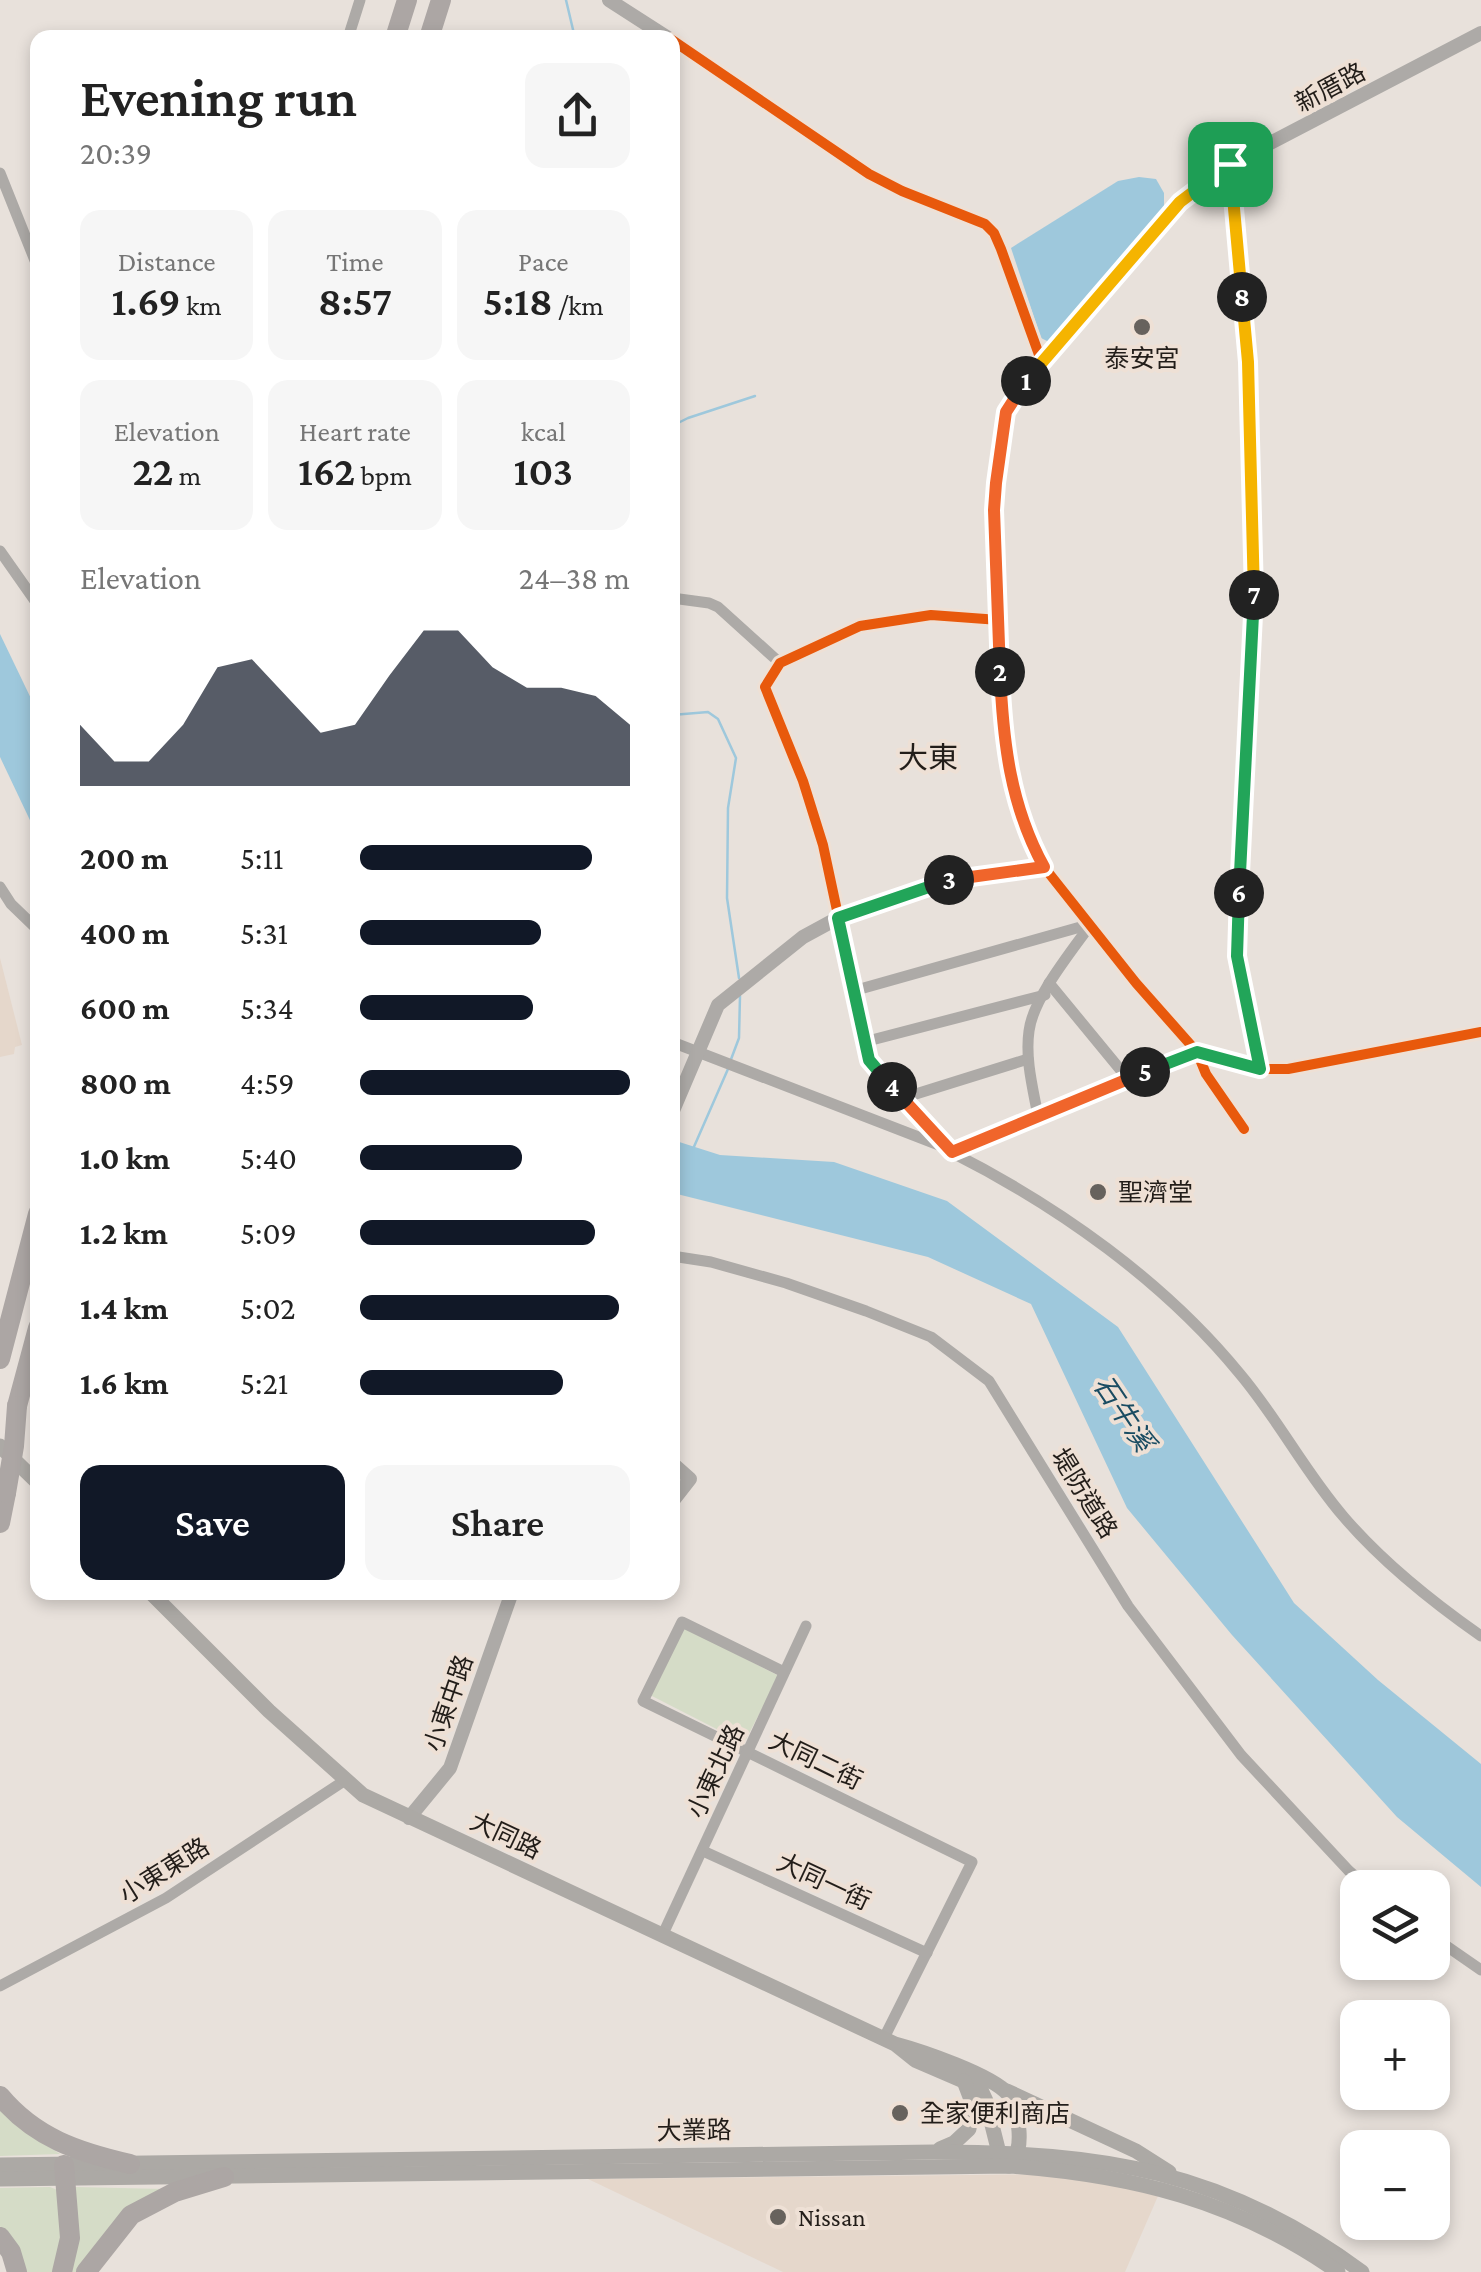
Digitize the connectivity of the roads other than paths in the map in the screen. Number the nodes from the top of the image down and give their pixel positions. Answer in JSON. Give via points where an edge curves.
{"nodes":[{"id":1,"x":360,"y":0,"type":"edge"},
{"id":2,"x":406,"y":0,"type":"edge"},
{"id":3,"x":440,"y":0,"type":"edge"},
{"id":4,"x":609,"y":0,"type":"edge"},
{"id":5,"x":351,"y":30,"type":"edge"},
{"id":6,"x":397,"y":30,"type":"edge"},
{"id":7,"x":432,"y":30,"type":"edge"},
{"id":8,"x":656,"y":30,"type":"edge"},
{"id":9,"x":1481,"y":32,"type":"edge"},
{"id":10,"x":680,"y":46,"type":"edge"},
{"id":11,"x":1230,"y":164,"type":"junction"},
{"id":12,"x":0,"y":173,"type":"edge"},
{"id":13,"x":30,"y":248,"type":"edge"},
{"id":14,"x":1042,"y":363,"type":"junction"},
{"id":15,"x":0,"y":551,"type":"edge"},
{"id":16,"x":30,"y":594,"type":"edge"},
{"id":17,"x":680,"y":599,"type":"edge"},
{"id":18,"x":998,"y":620,"type":"junction"},
{"id":19,"x":780,"y":662,"type":"junction"},
{"id":20,"x":1044,"y":867,"type":"junction"},
{"id":21,"x":0,"y":887,"type":"edge"},
{"id":22,"x":838,"y":918,"type":"junction"},
{"id":23,"x":30,"y":922,"type":"edge"},
{"id":24,"x":1090,"y":924,"type":"junction"},
{"id":25,"x":1047,"y":989,"type":"junction"},
{"id":26,"x":853,"y":990,"type":"junction"},
{"id":27,"x":1481,"y":1032,"type":"edge"},
{"id":28,"x":864,"y":1042,"type":"junction"},
{"id":29,"x":680,"y":1045,"type":"edge"},
{"id":30,"x":696,"y":1052,"type":"junction"},
{"id":31,"x":1197,"y":1052,"type":"junction"},
{"id":32,"x":1028,"y":1060,"type":"junction"},
{"id":33,"x":1260,"y":1069,"type":"junction"},
{"id":34,"x":1128,"y":1079,"type":"junction"},
{"id":35,"x":680,"y":1093,"type":"edge"},
{"id":36,"x":903,"y":1098,"type":"junction"},
{"id":37,"x":1038,"y":1116,"type":"junction"},
{"id":38,"x":1244,"y":1129,"type":"dead end"},
{"id":39,"x":948,"y":1150,"type":"junction"},
{"id":40,"x":30,"y":1244,"type":"edge"},
{"id":41,"x":680,"y":1257,"type":"edge"},
{"id":42,"x":30,"y":1356,"type":"edge"},
{"id":43,"x":0,"y":1358,"type":"edge"},
{"id":44,"x":16,"y":1406,"type":"junction"},
{"id":45,"x":0,"y":1446,"type":"edge"},
{"id":46,"x":0,"y":1457,"type":"edge"},
{"id":47,"x":680,"y":1470,"type":"edge"},
{"id":48,"x":30,"y":1475,"type":"edge"},
{"id":49,"x":680,"y":1492,"type":"edge"},
{"id":50,"x":0,"y":1524,"type":"edge"},
{"id":51,"x":158,"y":1600,"type":"edge"},
{"id":52,"x":509,"y":1600,"type":"edge"},
{"id":53,"x":806,"y":1626,"type":"dead end"},
{"id":54,"x":1481,"y":1636,"type":"edge"},
{"id":55,"x":784,"y":1672,"type":"junction"},
{"id":56,"x":748,"y":1752,"type":"junction"},
{"id":57,"x":344,"y":1781,"type":"junction"},
{"id":58,"x":410,"y":1818,"type":"junction"},
{"id":59,"x":703,"y":1851,"type":"junction"},
{"id":60,"x":1348,"y":1870,"type":"edge"},
{"id":61,"x":663,"y":1934,"type":"junction"},
{"id":62,"x":1450,"y":1948,"type":"edge"},
{"id":63,"x":926,"y":1953,"type":"junction"},
{"id":64,"x":1481,"y":1970,"type":"edge"},
{"id":65,"x":0,"y":1986,"type":"edge"},
{"id":66,"x":889,"y":2041,"type":"junction"},
{"id":67,"x":964,"y":2081,"type":"junction"},
{"id":68,"x":1005,"y":2090,"type":"junction"},
{"id":69,"x":0,"y":2096,"type":"edge"},
{"id":70,"x":934,"y":2152,"type":"junction"},
{"id":71,"x":1009,"y":2157,"type":"junction"},
{"id":72,"x":130,"y":2164,"type":"junction"},
{"id":73,"x":595,"y":2164,"type":"junction"},
{"id":74,"x":0,"y":2165,"type":"edge"},
{"id":75,"x":65,"y":2172,"type":"junction"},
{"id":76,"x":1172,"y":2175,"type":"junction"},
{"id":77,"x":224,"y":2177,"type":"junction"},
{"id":78,"x":0,"y":2178,"type":"edge"},
{"id":79,"x":0,"y":2237,"type":"edge"},
{"id":80,"x":16,"y":2272,"type":"edge"},
{"id":81,"x":62,"y":2272,"type":"edge"},
{"id":82,"x":86,"y":2272,"type":"edge"},
{"id":83,"x":1338,"y":2272,"type":"edge"},
{"id":84,"x":1362,"y":2272,"type":"edge"}],
"edges":[{"from":1,"to":5,"type":"street"},
{"from":2,"to":6,"type":"highway"},
{"from":3,"to":7,"type":"highway"},
{"from":4,"to":8,"type":"street"},
{"from":9,"to":11,"type":"street","name":"新厝路"},
{"from":10,"to":14,"type":"street","via":[[869,174],[985,224],[1001,249]]},
{"from":11,"to":14,"type":"street","name":"新厝路","via":[[1180,202]]},
{"from":11,"to":33,"type":"street","via":[[1248,362],[1254,578],[1237,956]]},
{"from":12,"to":13,"type":"street"},
{"from":14,"to":18,"type":"street","name":"新厝路","via":[[1006,412],[994,510]]},
{"from":15,"to":16,"type":"street"},
{"from":17,"to":19,"type":"street","via":[[718,608]]},
{"from":18,"to":19,"type":"street","via":[[931,615],[860,626]]},
{"from":18,"to":20,"type":"street","name":"新厝路","via":[[1007,764]]},
{"from":19,"to":22,"type":"street","via":[[765,686],[808,797]]},
{"from":20,"to":22,"type":"street","via":[[952,879]]},
{"from":20,"to":24,"type":"street","name":"新厝路"},
{"from":21,"to":23,"type":"street"},
{"from":22,"to":26,"type":"street"},
{"from":22,"to":30,"type":"street","via":[[803,936],[718,1005]]},
{"from":24,"to":25,"type":"street"},
{"from":24,"to":26,"type":"street"},
{"from":24,"to":31,"type":"street","name":"新厝路"},
{"from":25,"to":28,"type":"street"},
{"from":25,"to":32,"type":"street","via":[[1029,1028]]},
{"from":25,"to":34,"type":"street"},
{"from":26,"to":28,"type":"street"},
{"from":27,"to":33,"type":"street","via":[[1311,1066]]},
{"from":28,"to":36,"type":"street","via":[[874,1069]]},
{"from":29,"to":30,"type":"street"},
{"from":30,"to":35,"type":"street"},
{"from":30,"to":39,"type":"street"},
{"from":31,"to":33,"type":"street"},
{"from":31,"to":34,"type":"street"},
{"from":31,"to":38,"type":"street"},
{"from":32,"to":36,"type":"street"},
{"from":32,"to":37,"type":"street"},
{"from":34,"to":37,"type":"street"},
{"from":36,"to":39,"type":"street"},
{"from":37,"to":39,"type":"street"},
{"from":39,"to":54,"type":"street","via":[[1015,1184],[1163,1296],[1240,1373],[1341,1514],[1387,1562]]},
{"from":40,"to":43,"type":"highway"},
{"from":41,"to":60,"type":"street","name":"堤防道路","via":[[786,1283],[931,1337],[989,1381],[1128,1606],[1241,1754]]},
{"from":42,"to":44,"type":"highway"},
{"from":44,"to":46,"type":"highway","bridge":true},
{"from":44,"to":50,"type":"highway","bridge":true},
{"from":45,"to":48,"type":"main road"},
{"from":47,"to":49,"type":"street","via":[[690,1479]]},
{"from":51,"to":57,"type":"main road","name":"大同路"},
{"from":52,"to":58,"type":"street","name":"小東中路","via":[[450,1768]]},
{"from":53,"to":55,"type":"street","name":"小東北路"},
{"from":55,"to":56,"type":"street","name":"小東北路"},
{"from":55,"to":56,"type":"street","name":"大同二街","via":[[682,1622],[643,1701]]},
{"from":56,"to":59,"type":"street","name":"小東北路"},
{"from":56,"to":63,"type":"street","name":"大同二街","via":[[972,1862]]},
{"from":57,"to":58,"type":"main road","name":"大同路"},
{"from":57,"to":65,"type":"street","name":"小東東路","via":[[166,1898]]},
{"from":58,"to":61,"type":"main road","name":"大同路"},
{"from":59,"to":61,"type":"street","name":"小東北路"},
{"from":59,"to":63,"type":"street","name":"大同一街"},
{"from":61,"to":66,"type":"main road","name":"大同路"},
{"from":62,"to":64,"type":"street"},
{"from":63,"to":66,"type":"street","name":"大同二街"},
{"from":66,"to":67,"type":"main road","name":"大同路"},
{"from":66,"to":68,"type":"main road","name":"大同路"},
{"from":67,"to":70,"type":"main road","via":[[972,2102],[969,2129]]},
{"from":67,"to":71,"type":"main road","via":[[980,2088]]},
{"from":68,"to":71,"type":"main road","via":[[1018,2119]]},
{"from":68,"to":76,"type":"main road","name":"大同路","via":[[1136,2150]]},
{"from":69,"to":72,"type":"highway","via":[[49,2139]]},
{"from":70,"to":71,"type":"main road","name":"大業路"},
{"from":70,"to":73,"type":"main road","name":"大業路"},
{"from":71,"to":73,"type":"main road","name":"大業路"},
{"from":71,"to":76,"type":"main road","name":"大業路","via":[[1115,2163]]},
{"from":71,"to":83,"type":"main road","name":"大業路","via":[[1180,2193],[1264,2226]]},
{"from":72,"to":73,"type":"main road","name":"大業路"},
{"from":72,"to":75,"type":"main road","name":"大業路"},
{"from":73,"to":77,"type":"main road","name":"大業路"},
{"from":74,"to":75,"type":"main road","name":"大業路"},
{"from":75,"to":77,"type":"main road","name":"大業路"},
{"from":75,"to":78,"type":"main road","name":"大業路"},
{"from":75,"to":81,"type":"highway","via":[[70,2238]]},
{"from":76,"to":84,"type":"main road","name":"大業路","via":[[1275,2217]]},
{"from":77,"to":82,"type":"highway","via":[[131,2215]]},
{"from":79,"to":80,"type":"highway"}]}
